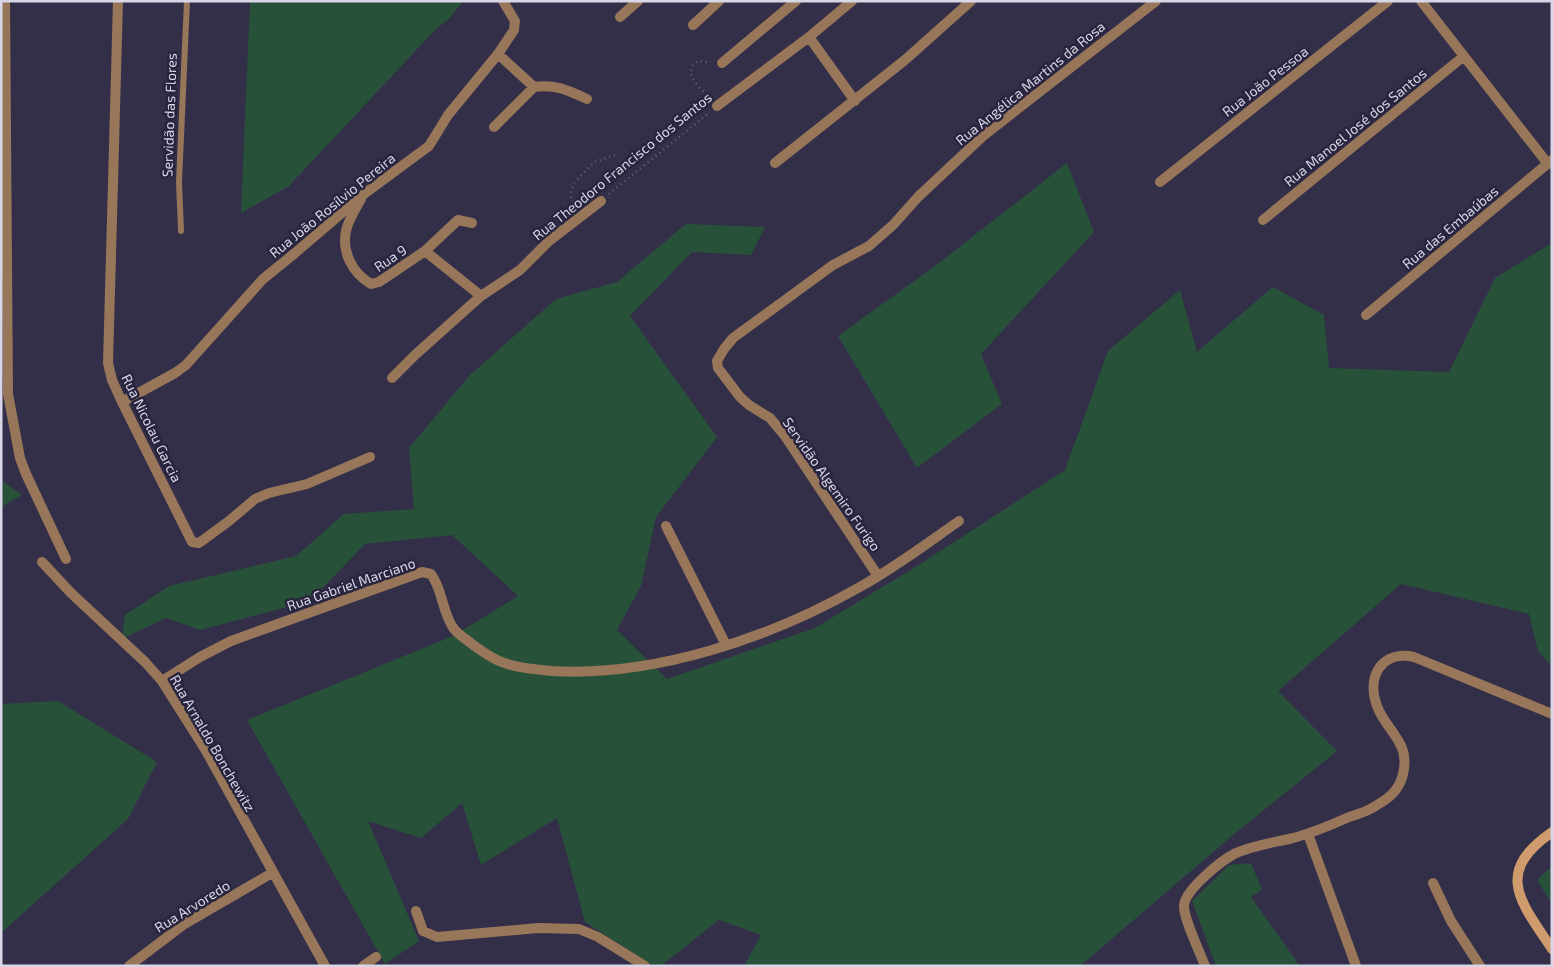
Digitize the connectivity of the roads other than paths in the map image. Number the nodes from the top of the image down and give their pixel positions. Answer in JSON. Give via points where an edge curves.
{"nodes":[{"id":1,"x":5,"y":1,"type":"edge"},
{"id":2,"x":118,"y":1,"type":"edge"},
{"id":3,"x":187,"y":1,"type":"edge"},
{"id":4,"x":503,"y":1,"type":"edge"},
{"id":5,"x":638,"y":1,"type":"edge"},
{"id":6,"x":719,"y":1,"type":"edge"},
{"id":7,"x":796,"y":1,"type":"edge"},
{"id":8,"x":852,"y":1,"type":"edge"},
{"id":9,"x":971,"y":1,"type":"edge"},
{"id":10,"x":1156,"y":1,"type":"edge"},
{"id":11,"x":1388,"y":1,"type":"edge"},
{"id":12,"x":1421,"y":1,"type":"edge"},
{"id":13,"x":620,"y":17,"type":"dead end"},
{"id":14,"x":693,"y":25,"type":"dead end"},
{"id":15,"x":809,"y":38,"type":"junction"},
{"id":16,"x":498,"y":54,"type":"junction"},
{"id":17,"x":1464,"y":56,"type":"junction"},
{"id":18,"x":722,"y":63,"type":"road end"},
{"id":19,"x":534,"y":87,"type":"junction"},
{"id":20,"x":587,"y":98,"type":"dead end"},
{"id":21,"x":855,"y":101,"type":"junction"},
{"id":22,"x":718,"y":106,"type":"road end"},
{"id":23,"x":494,"y":127,"type":"dead end"},
{"id":24,"x":1550,"y":162,"type":"edge"},
{"id":25,"x":775,"y":163,"type":"dead end"},
{"id":26,"x":1160,"y":182,"type":"dead end"},
{"id":27,"x":364,"y":194,"type":"junction"},
{"id":28,"x":600,"y":200,"type":"road end"},
{"id":29,"x":1263,"y":220,"type":"dead end"},
{"id":30,"x":472,"y":223,"type":"dead end"},
{"id":31,"x":181,"y":231,"type":"dead end"},
{"id":32,"x":425,"y":251,"type":"junction"},
{"id":33,"x":481,"y":296,"type":"junction"},
{"id":34,"x":1366,"y":316,"type":"dead end"},
{"id":35,"x":718,"y":368,"type":"joint"},
{"id":36,"x":392,"y":378,"type":"dead end"},
{"id":37,"x":122,"y":402,"type":"junction"},
{"id":38,"x":370,"y":457,"type":"dead end"},
{"id":39,"x":959,"y":521,"type":"dead end"},
{"id":40,"x":666,"y":526,"type":"dead end"},
{"id":41,"x":66,"y":559,"type":"dead end"},
{"id":42,"x":42,"y":562,"type":"dead end"},
{"id":43,"x":878,"y":576,"type":"junction"},
{"id":44,"x":726,"y":645,"type":"junction"},
{"id":45,"x":162,"y":681,"type":"junction"},
{"id":46,"x":1552,"y":714,"type":"edge"},
{"id":47,"x":1552,"y":832,"type":"edge"},
{"id":48,"x":1308,"y":834,"type":"junction"},
{"id":49,"x":272,"y":873,"type":"junction"},
{"id":50,"x":1433,"y":883,"type":"dead end"},
{"id":51,"x":416,"y":911,"type":"dead end"},
{"id":52,"x":1552,"y":949,"type":"edge"},
{"id":53,"x":376,"y":957,"type":"dead end"},
{"id":54,"x":129,"y":966,"type":"edge"},
{"id":55,"x":325,"y":966,"type":"edge"},
{"id":56,"x":363,"y":966,"type":"edge"},
{"id":57,"x":645,"y":966,"type":"edge"},
{"id":58,"x":1205,"y":966,"type":"edge"},
{"id":59,"x":1356,"y":966,"type":"edge"},
{"id":60,"x":1480,"y":966,"type":"edge"}],
"edges":[{"from":1,"to":41,"type":"street","via":[[8,394],[20,458]]},
{"from":2,"to":37,"type":"street","name":"Rua Nicolau Garcia","via":[[108,352],[110,372]]},
{"from":3,"to":31,"type":"lane","name":"Servidão das Flores","via":[[179,182]]},
{"from":4,"to":16,"type":"street","name":"Rua João Rosílvio Pereira","via":[[515,21],[514,30]]},
{"from":5,"to":13,"type":"street"},
{"from":6,"to":14,"type":"street"},
{"from":7,"to":18,"type":"street"},
{"from":8,"to":15,"type":"street","name":"Rua Theodoro Francisco dos Santos"},
{"from":9,"to":21,"type":"street"},
{"from":10,"to":35,"type":"street","name":"Rua Angélica Martins da Rosa","via":[[983,136],[869,246],[833,265],[732,338],[724,348]]},
{"from":11,"to":26,"type":"street","name":"Rua João Pessoa"},
{"from":12,"to":17,"type":"street"},
{"from":15,"to":21,"type":"street"},
{"from":15,"to":22,"type":"street","name":"Rua Theodoro Francisco dos Santos"},
{"from":16,"to":19,"type":"street"},
{"from":16,"to":27,"type":"street","name":"Rua João Rosílvio Pereira","via":[[448,115],[429,146]]},
{"from":17,"to":24,"type":"street"},
{"from":17,"to":29,"type":"street","name":"Rua Manoel José dos Santos"},
{"from":19,"to":20,"type":"street","via":[[560,87]]},
{"from":19,"to":23,"type":"street"},
{"from":21,"to":25,"type":"street"},
{"from":24,"to":34,"type":"street","name":"Rua das Embaúbas"},
{"from":27,"to":32,"type":"street","name":"Rua 9","via":[[347,228],[345,241],[351,264],[360,278],[371,284],[379,282]]},
{"from":27,"to":37,"type":"street","name":"Rua João Rosílvio Pereira","via":[[263,279],[186,365]]},
{"from":28,"to":33,"type":"street","name":"Rua Theodoro Francisco dos Santos","via":[[549,241],[520,270]]},
{"from":30,"to":32,"type":"street","via":[[458,220]]},
{"from":32,"to":33,"type":"street","name":"Rua 9"},
{"from":33,"to":36,"type":"street","name":"Rua Theodoro Francisco dos Santos"},
{"from":35,"to":43,"type":"street","name":"Servidão Algemiro Furigo","via":[[740,397],[777,426]]},
{"from":37,"to":38,"type":"street","name":"Rua Nicolau Garcia","via":[[192,542],[199,543],[255,499],[307,484]]},
{"from":39,"to":43,"type":"street","name":"Rua Gabriel Marciano"},
{"from":40,"to":44,"type":"street"},
{"from":42,"to":45,"type":"street","name":"Rua Arnaldo Bonchewitz"},
{"from":43,"to":44,"type":"street","name":"Rua Gabriel Marciano","via":[[816,610]]},
{"from":44,"to":45,"type":"street","name":"Rua Gabriel Marciano","via":[[654,665],[579,672],[527,669],[497,660],[454,629],[437,581],[431,574],[422,572],[231,641]]},
{"from":45,"to":49,"type":"street","name":"Rua Arnaldo Bonchewitz","via":[[205,750]]},
{"from":46,"to":48,"type":"street","via":[[1414,657],[1402,654],[1387,660],[1376,670],[1373,687],[1377,707],[1402,748],[1405,760],[1397,789],[1374,808]]},
{"from":47,"to":52,"type":"main road","via":[[1524,857],[1516,882],[1523,902]]},
{"from":48,"to":58,"type":"street","via":[[1234,854],[1191,891],[1184,905]]},
{"from":48,"to":59,"type":"street"},
{"from":49,"to":54,"type":"street","name":"Rua Arvoredo","via":[[183,925]]},
{"from":49,"to":55,"type":"street","name":"Rua Arnaldo Bonchewitz"},
{"from":50,"to":60,"type":"street","via":[[1451,921]]},
{"from":51,"to":57,"type":"street","via":[[422,931],[437,937],[538,928],[579,929]]},
{"from":53,"to":56,"type":"street"}]}
